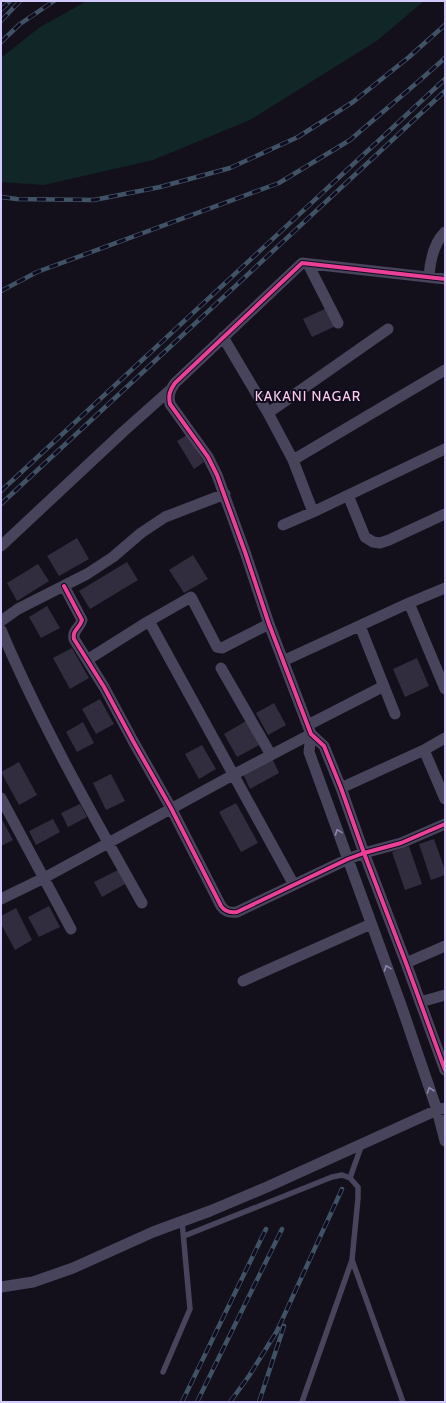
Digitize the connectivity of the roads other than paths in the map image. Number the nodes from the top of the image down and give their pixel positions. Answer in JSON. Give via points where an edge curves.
{"nodes":[{"id":1,"x":445,"y":232,"type":"edge"},
{"id":2,"x":308,"y":264,"type":"junction"},
{"id":3,"x":429,"y":277,"type":"junction"},
{"id":4,"x":445,"y":279,"type":"edge"},
{"id":5,"x":338,"y":322,"type":"dead end"},
{"id":6,"x":388,"y":329,"type":"dead end"},
{"id":7,"x":223,"y":338,"type":"junction"},
{"id":8,"x":445,"y":370,"type":"edge"},
{"id":9,"x":170,"y":390,"type":"junction"},
{"id":10,"x":268,"y":413,"type":"junction"},
{"id":11,"x":445,"y":449,"type":"edge"},
{"id":12,"x":293,"y":460,"type":"junction"},
{"id":13,"x":225,"y":494,"type":"junction"},
{"id":14,"x":348,"y":495,"type":"junction"},
{"id":15,"x":313,"y":512,"type":"junction"},
{"id":16,"x":445,"y":514,"type":"edge"},
{"id":17,"x":283,"y":525,"type":"dead end"},
{"id":18,"x":1,"y":546,"type":"edge"},
{"id":19,"x":64,"y":586,"type":"junction"},
{"id":20,"x":445,"y":588,"type":"edge"},
{"id":21,"x":408,"y":603,"type":"junction"},
{"id":22,"x":1,"y":621,"type":"edge"},
{"id":23,"x":149,"y":621,"type":"junction"},
{"id":24,"x":269,"y":624,"type":"junction"},
{"id":25,"x":360,"y":626,"type":"junction"},
{"id":26,"x":2,"y":637,"type":"edge"},
{"id":27,"x":87,"y":660,"type":"junction"},
{"id":28,"x":283,"y":661,"type":"junction"},
{"id":29,"x":221,"y":668,"type":"dead end"},
{"id":30,"x":384,"y":686,"type":"junction"},
{"id":31,"x":445,"y":689,"type":"edge"},
{"id":32,"x":396,"y":714,"type":"dead end"},
{"id":33,"x":309,"y":730,"type":"junction"},
{"id":34,"x":445,"y":738,"type":"edge"},
{"id":35,"x":424,"y":750,"type":"junction"},
{"id":36,"x":271,"y":755,"type":"junction"},
{"id":37,"x":233,"y":775,"type":"junction"},
{"id":38,"x":341,"y":788,"type":"junction"},
{"id":39,"x":1,"y":798,"type":"edge"},
{"id":40,"x":445,"y":799,"type":"edge"},
{"id":41,"x":171,"y":808,"type":"junction"},
{"id":42,"x":445,"y":824,"type":"edge"},
{"id":43,"x":108,"y":843,"type":"junction"},
{"id":44,"x":364,"y":854,"type":"junction"},
{"id":45,"x":348,"y":860,"type":"junction"},
{"id":46,"x":44,"y":878,"type":"junction"},
{"id":47,"x":294,"y":885,"type":"junction"},
{"id":48,"x":1,"y":899,"type":"edge"},
{"id":49,"x":142,"y":903,"type":"dead end"},
{"id":50,"x":371,"y":924,"type":"junction"},
{"id":51,"x":71,"y":929,"type":"dead end"},
{"id":52,"x":445,"y":946,"type":"edge"},
{"id":53,"x":406,"y":963,"type":"junction"},
{"id":54,"x":243,"y":981,"type":"dead end"},
{"id":55,"x":445,"y":995,"type":"edge"},
{"id":56,"x":420,"y":1002,"type":"junction"},
{"id":57,"x":445,"y":1070,"type":"edge"},
{"id":58,"x":441,"y":1109,"type":"edge"},
{"id":59,"x":445,"y":1141,"type":"edge"},
{"id":60,"x":362,"y":1144,"type":"junction"},
{"id":61,"x":350,"y":1178,"type":"junction"},
{"id":62,"x":182,"y":1221,"type":"junction"},
{"id":63,"x":184,"y":1236,"type":"junction"},
{"id":64,"x":352,"y":1260,"type":"junction"},
{"id":65,"x":1,"y":1287,"type":"edge"},
{"id":66,"x":163,"y":1372,"type":"dead end"},
{"id":67,"x":302,"y":1402,"type":"edge"},
{"id":68,"x":403,"y":1402,"type":"edge"}],
"edges":[{"from":1,"to":3,"type":"street","via":[[436,244]]},
{"from":2,"to":3,"type":"street"},
{"from":2,"to":5,"type":"street"},
{"from":2,"to":7,"type":"street","via":[[302,263]]},
{"from":3,"to":4,"type":"street"},
{"from":6,"to":10,"type":"street"},
{"from":7,"to":9,"type":"street"},
{"from":7,"to":10,"type":"street"},
{"from":8,"to":12,"type":"street"},
{"from":9,"to":13,"type":"street","via":[[170,404],[208,457]]},
{"from":9,"to":18,"type":"street"},
{"from":10,"to":12,"type":"street"},
{"from":11,"to":14,"type":"street"},
{"from":12,"to":15,"type":"street"},
{"from":13,"to":19,"type":"street","via":[[165,517],[113,557]]},
{"from":13,"to":24,"type":"street"},
{"from":14,"to":15,"type":"street"},
{"from":14,"to":16,"type":"street","via":[[366,537],[373,542],[389,540]]},
{"from":15,"to":17,"type":"street"},
{"from":19,"to":22,"type":"street","via":[[18,609]]},
{"from":19,"to":27,"type":"street","via":[[82,620],[73,634]]},
{"from":20,"to":21,"type":"street"},
{"from":21,"to":25,"type":"street"},
{"from":21,"to":31,"type":"street"},
{"from":23,"to":24,"type":"street","via":[[191,597],[214,644],[222,648]]},
{"from":23,"to":27,"type":"street"},
{"from":23,"to":37,"type":"street"},
{"from":24,"to":28,"type":"street"},
{"from":25,"to":28,"type":"street"},
{"from":25,"to":30,"type":"street"},
{"from":26,"to":43,"type":"street","via":[[44,724]]},
{"from":27,"to":41,"type":"street"},
{"from":28,"to":33,"type":"street"},
{"from":29,"to":36,"type":"street"},
{"from":30,"to":32,"type":"street"},
{"from":30,"to":33,"type":"street"},
{"from":33,"to":36,"type":"street"},
{"from":33,"to":38,"type":"street","via":[[324,746]]},
{"from":45,"to":33,"type":"street","one_way":true,"via":[[309,752]]},
{"from":34,"to":35,"type":"street"},
{"from":35,"to":38,"type":"street"},
{"from":35,"to":40,"type":"street"},
{"from":36,"to":37,"type":"street"},
{"from":37,"to":41,"type":"street"},
{"from":37,"to":47,"type":"street"},
{"from":38,"to":44,"type":"street"},
{"from":39,"to":46,"type":"street"},
{"from":41,"to":43,"type":"street"},
{"from":41,"to":47,"type":"street","via":[[224,910],[230,913],[237,912]]},
{"from":42,"to":44,"type":"street","via":[[401,843]]},
{"from":43,"to":46,"type":"street"},
{"from":43,"to":49,"type":"street"},
{"from":44,"to":45,"type":"street"},
{"from":44,"to":53,"type":"street"},
{"from":45,"to":47,"type":"street"},
{"from":45,"to":50,"type":"street"},
{"from":46,"to":48,"type":"street"},
{"from":46,"to":51,"type":"street"},
{"from":50,"to":54,"type":"street"},
{"from":58,"to":50,"type":"street","one_way":true},
{"from":52,"to":53,"type":"street"},
{"from":53,"to":56,"type":"street"},
{"from":55,"to":56,"type":"street"},
{"from":56,"to":57,"type":"street"},
{"from":58,"to":59,"type":"street"},
{"from":58,"to":60,"type":"street"},
{"from":60,"to":61,"type":"lane"},
{"from":60,"to":62,"type":"street","via":[[267,1187]]},
{"from":61,"to":63,"type":"lane","via":[[342,1175],[332,1177]]},
{"from":61,"to":64,"type":"lane","via":[[358,1187]]},
{"from":62,"to":63,"type":"lane"},
{"from":62,"to":65,"type":"street","via":[[73,1268],[32,1282]]},
{"from":63,"to":66,"type":"lane","via":[[190,1309]]},
{"from":64,"to":67,"type":"lane"},
{"from":64,"to":68,"type":"lane"}]}
